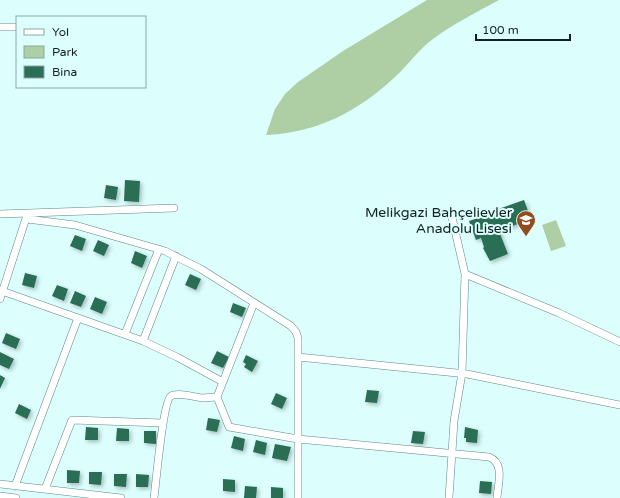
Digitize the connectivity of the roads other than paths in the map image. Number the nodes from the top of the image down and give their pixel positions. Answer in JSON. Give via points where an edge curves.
{"nodes":[{"id":1,"x":0,"y":27,"type":"edge"},
{"id":2,"x":16,"y":27,"type":"edge"},
{"id":3,"x":174,"y":208,"type":"dead end"},
{"id":4,"x":451,"y":213,"type":"dead end"},
{"id":5,"x":0,"y":214,"type":"edge"},
{"id":6,"x":27,"y":216,"type":"junction"},
{"id":7,"x":159,"y":249,"type":"junction"},
{"id":8,"x":176,"y":256,"type":"junction"},
{"id":9,"x":465,"y":274,"type":"junction"},
{"id":10,"x":2,"y":291,"type":"junction"},
{"id":11,"x":0,"y":299,"type":"edge"},
{"id":12,"x":254,"y":303,"type":"junction"},
{"id":13,"x":78,"y":318,"type":"junction"},
{"id":14,"x":125,"y":334,"type":"junction"},
{"id":15,"x":143,"y":341,"type":"junction"},
{"id":16,"x":620,"y":342,"type":"edge"},
{"id":17,"x":298,"y":357,"type":"junction"},
{"id":18,"x":462,"y":373,"type":"junction"},
{"id":19,"x":223,"y":382,"type":"junction"},
{"id":20,"x":217,"y":397,"type":"junction"},
{"id":21,"x":620,"y":405,"type":"edge"},
{"id":22,"x":163,"y":424,"type":"junction"},
{"id":23,"x":298,"y":439,"type":"junction"},
{"id":24,"x":452,"y":453,"type":"junction"},
{"id":25,"x":0,"y":484,"type":"edge"},
{"id":26,"x":16,"y":486,"type":"junction"},
{"id":27,"x":44,"y":489,"type":"junction"},
{"id":28,"x":0,"y":496,"type":"edge"},
{"id":29,"x":16,"y":498,"type":"edge"},
{"id":30,"x":121,"y":498,"type":"edge"},
{"id":31,"x":154,"y":498,"type":"edge"},
{"id":32,"x":298,"y":498,"type":"edge"},
{"id":33,"x":449,"y":498,"type":"edge"},
{"id":34,"x":497,"y":498,"type":"edge"}],
"edges":[{"from":1,"to":2,"type":"street"},
{"from":3,"to":6,"type":"street"},
{"from":4,"to":9,"type":"street"},
{"from":5,"to":6,"type":"street"},
{"from":6,"to":7,"type":"street","via":[[75,225]]},
{"from":6,"to":10,"type":"street"},
{"from":7,"to":8,"type":"street"},
{"from":7,"to":14,"type":"street"},
{"from":8,"to":12,"type":"street"},
{"from":8,"to":15,"type":"street"},
{"from":9,"to":16,"type":"street","via":[[559,313]]},
{"from":9,"to":18,"type":"street"},
{"from":10,"to":11,"type":"street"},
{"from":10,"to":13,"type":"street"},
{"from":12,"to":17,"type":"street","via":[[294,329],[298,338]]},
{"from":12,"to":19,"type":"street"},
{"from":13,"to":14,"type":"street"},
{"from":13,"to":26,"type":"street"},
{"from":14,"to":15,"type":"street"},
{"from":15,"to":19,"type":"street"},
{"from":17,"to":18,"type":"street"},
{"from":17,"to":23,"type":"street"},
{"from":18,"to":21,"type":"street"},
{"from":18,"to":24,"type":"street"},
{"from":19,"to":20,"type":"street"},
{"from":20,"to":22,"type":"street","via":[[177,394],[171,396],[167,401]]},
{"from":20,"to":23,"type":"street","via":[[229,427]]},
{"from":22,"to":27,"type":"street","via":[[72,420]]},
{"from":22,"to":31,"type":"street"},
{"from":23,"to":24,"type":"street"},
{"from":23,"to":32,"type":"street"},
{"from":24,"to":33,"type":"street"},
{"from":24,"to":34,"type":"street","via":[[495,460],[500,470]]},
{"from":25,"to":26,"type":"street"},
{"from":26,"to":27,"type":"street"},
{"from":27,"to":30,"type":"street"},
{"from":28,"to":29,"type":"street"}]}
